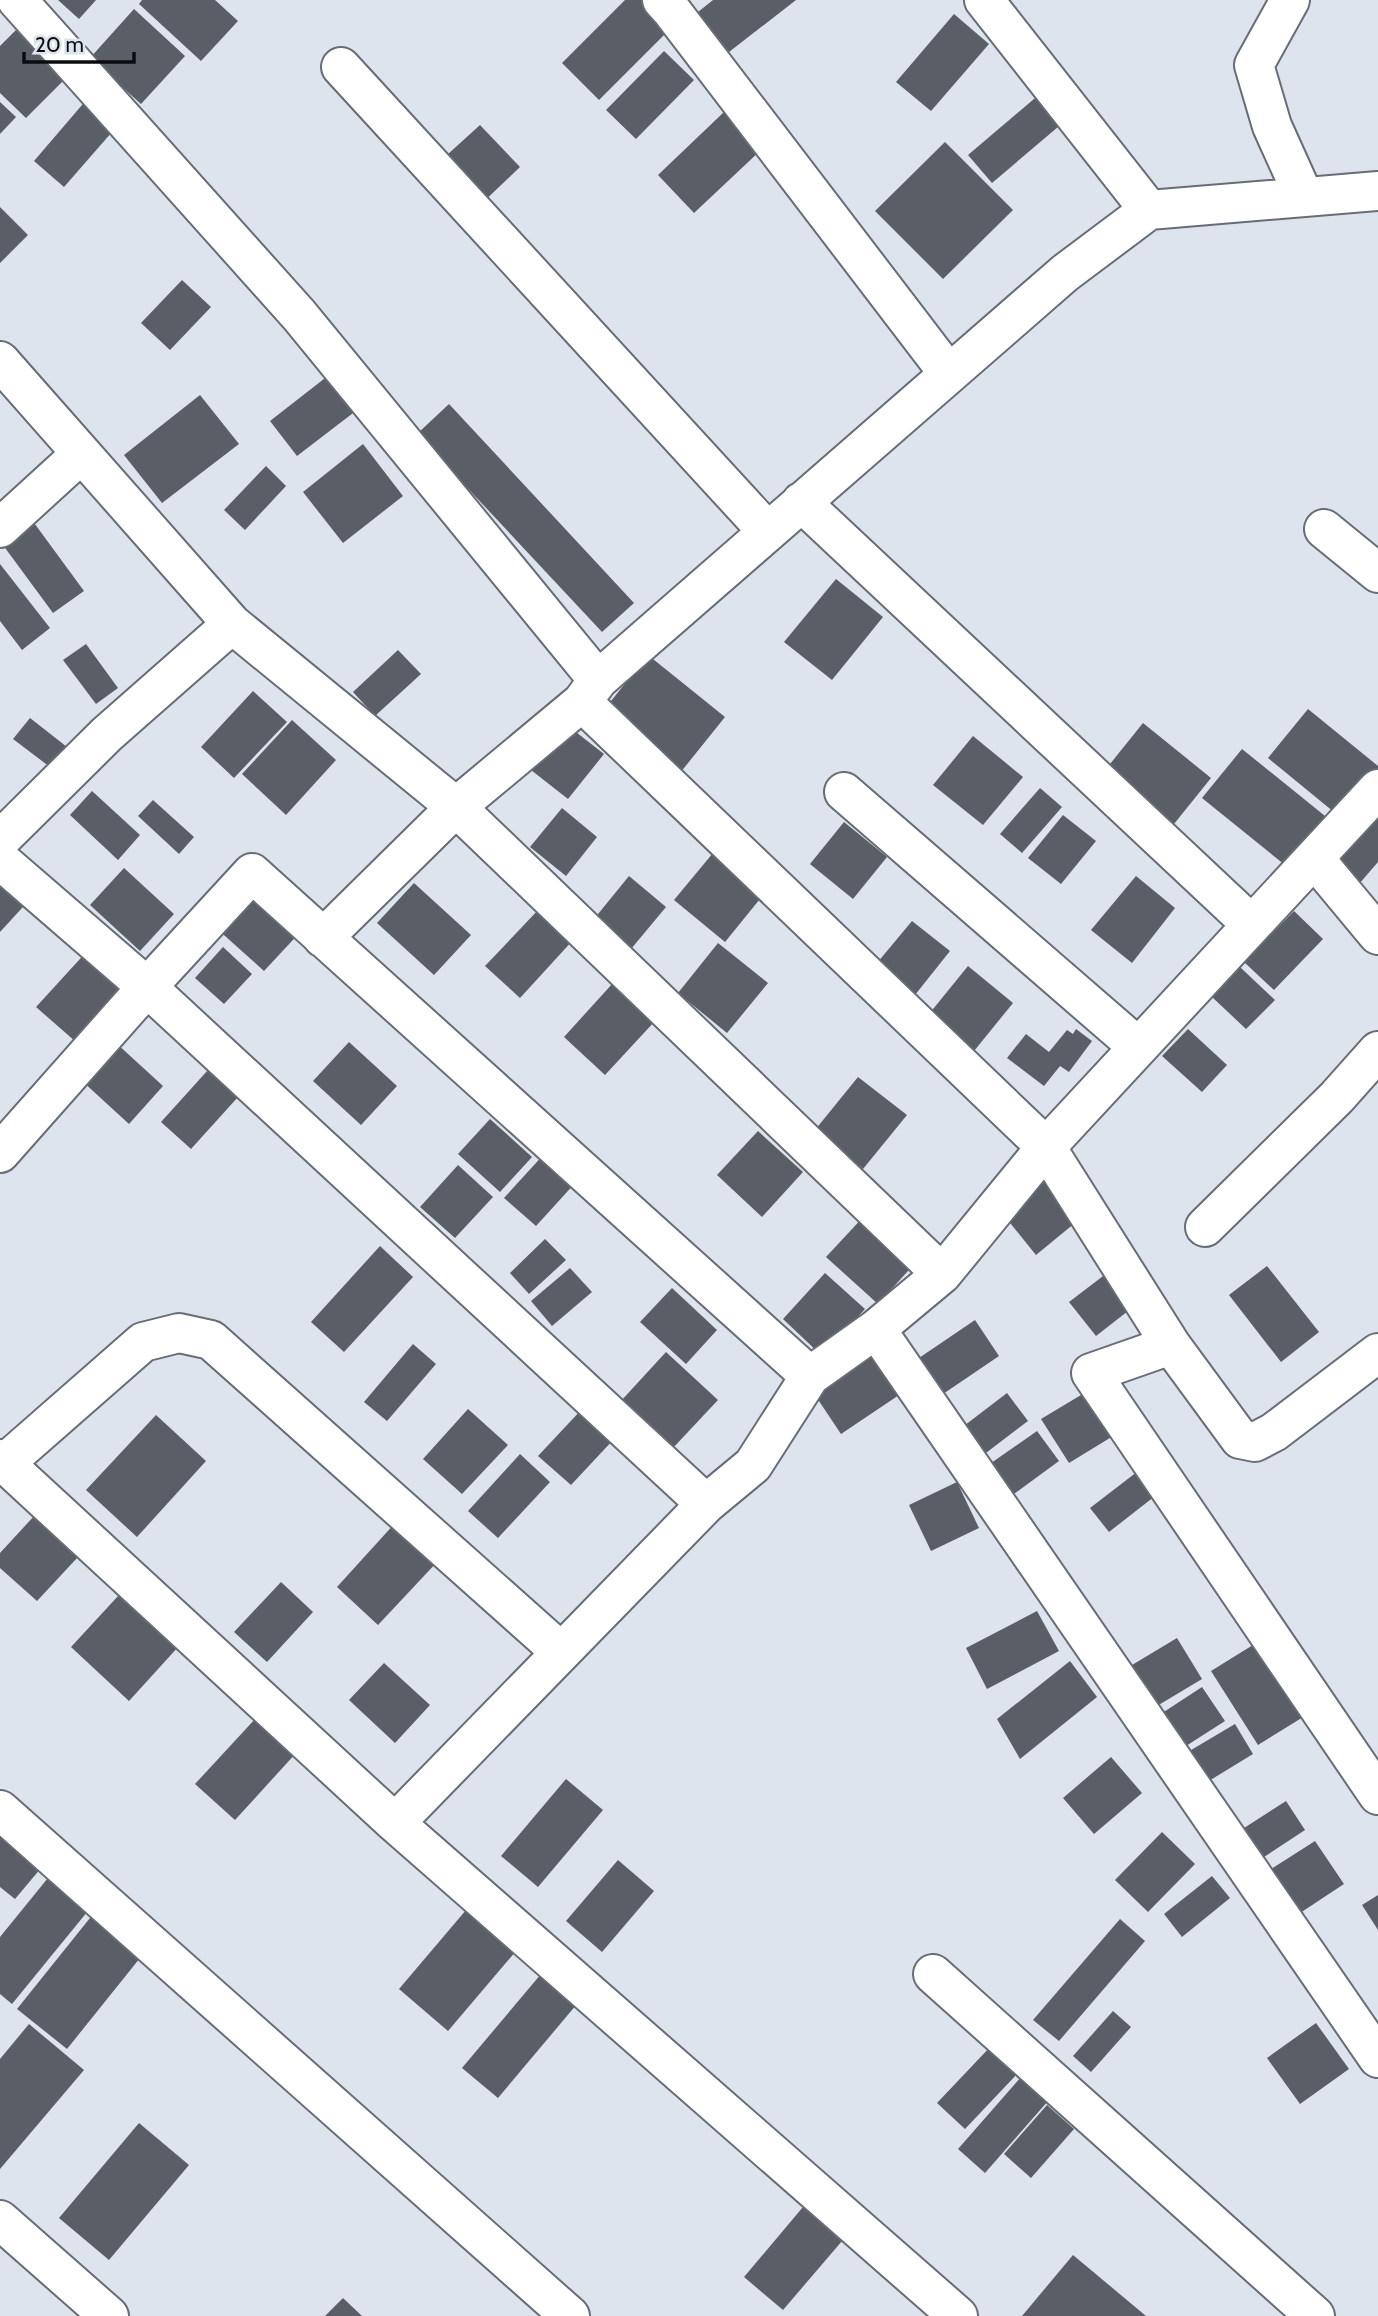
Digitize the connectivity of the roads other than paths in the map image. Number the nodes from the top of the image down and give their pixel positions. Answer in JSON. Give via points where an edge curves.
{"nodes":[{"id":1,"x":17,"y":0,"type":"edge"},
{"id":2,"x":984,"y":0,"type":"edge"},
{"id":3,"x":1290,"y":0,"type":"edge"},
{"id":4,"x":674,"y":3,"type":"edge"},
{"id":5,"x":341,"y":67,"type":"dead end"},
{"id":6,"x":1378,"y":191,"type":"edge"},
{"id":7,"x":1304,"y":197,"type":"junction"},
{"id":8,"x":1149,"y":211,"type":"junction"},
{"id":9,"x":0,"y":361,"type":"edge"},
{"id":10,"x":949,"y":374,"type":"junction"},
{"id":11,"x":81,"y":454,"type":"junction"},
{"id":12,"x":801,"y":502,"type":"junction"},
{"id":13,"x":0,"y":528,"type":"edge"},
{"id":14,"x":1324,"y":528,"type":"dead end"},
{"id":15,"x":768,"y":532,"type":"junction"},
{"id":16,"x":1378,"y":573,"type":"edge"},
{"id":17,"x":232,"y":624,"type":"junction"},
{"id":18,"x":590,"y":691,"type":"junction"},
{"id":19,"x":1378,"y":789,"type":"edge"},
{"id":20,"x":844,"y":792,"type":"dead end"},
{"id":21,"x":456,"y":807,"type":"junction"},
{"id":22,"x":0,"y":840,"type":"edge"},
{"id":23,"x":1314,"y":858,"type":"junction"},
{"id":24,"x":0,"y":860,"type":"edge"},
{"id":25,"x":1252,"y":925,"type":"junction"},
{"id":26,"x":1378,"y":935,"type":"edge"},
{"id":27,"x":323,"y":937,"type":"junction"},
{"id":28,"x":147,"y":986,"type":"junction"},
{"id":29,"x":1138,"y":1047,"type":"junction"},
{"id":30,"x":1378,"y":1051,"type":"edge"},
{"id":31,"x":4,"y":1141,"type":"edge"},
{"id":32,"x":1046,"y":1147,"type":"junction"},
{"id":33,"x":1205,"y":1227,"type":"dead end"},
{"id":34,"x":943,"y":1274,"type":"junction"},
{"id":35,"x":876,"y":1329,"type":"junction"},
{"id":36,"x":1171,"y":1345,"type":"junction"},
{"id":37,"x":1378,"y":1353,"type":"edge"},
{"id":38,"x":810,"y":1376,"type":"junction"},
{"id":39,"x":3,"y":1461,"type":"edge"},
{"id":40,"x":706,"y":1504,"type":"junction"},
{"id":41,"x":561,"y":1651,"type":"junction"},
{"id":42,"x":1378,"y":1796,"type":"edge"},
{"id":43,"x":0,"y":1810,"type":"edge"},
{"id":44,"x":395,"y":1823,"type":"junction"},
{"id":45,"x":933,"y":1974,"type":"dead end"},
{"id":46,"x":1378,"y":2058,"type":"edge"},
{"id":47,"x":0,"y":2220,"type":"edge"},
{"id":48,"x":109,"y":2316,"type":"edge"},
{"id":49,"x":570,"y":2316,"type":"edge"},
{"id":50,"x":958,"y":2316,"type":"edge"},
{"id":51,"x":1315,"y":2316,"type":"edge"}],
"edges":[{"from":1,"to":18,"type":"street","via":[[299,315]]},
{"from":2,"to":8,"type":"street"},
{"from":3,"to":7,"type":"street","via":[[1254,65],[1272,126]]},
{"from":4,"to":10,"type":"street"},
{"from":5,"to":15,"type":"street"},
{"from":6,"to":7,"type":"street"},
{"from":7,"to":8,"type":"street"},
{"from":8,"to":10,"type":"street","via":[[1065,273]]},
{"from":9,"to":11,"type":"street"},
{"from":10,"to":12,"type":"street"},
{"from":11,"to":13,"type":"street"},
{"from":11,"to":17,"type":"street"},
{"from":12,"to":15,"type":"street"},
{"from":12,"to":25,"type":"street"},
{"from":14,"to":16,"type":"street"},
{"from":15,"to":18,"type":"street"},
{"from":17,"to":21,"type":"street"},
{"from":17,"to":22,"type":"street","via":[[107,734]]},
{"from":18,"to":21,"type":"street"},
{"from":18,"to":32,"type":"street"},
{"from":19,"to":23,"type":"street"},
{"from":20,"to":29,"type":"street"},
{"from":21,"to":27,"type":"street"},
{"from":21,"to":34,"type":"street"},
{"from":23,"to":25,"type":"street"},
{"from":23,"to":26,"type":"street"},
{"from":24,"to":28,"type":"street"},
{"from":25,"to":29,"type":"street"},
{"from":27,"to":28,"type":"street","via":[[252,873]]},
{"from":27,"to":38,"type":"street"},
{"from":28,"to":31,"type":"street"},
{"from":28,"to":40,"type":"street"},
{"from":29,"to":32,"type":"street"},
{"from":30,"to":33,"type":"street"},
{"from":32,"to":34,"type":"street"},
{"from":32,"to":36,"type":"street"},
{"from":34,"to":35,"type":"street"},
{"from":35,"to":38,"type":"street"},
{"from":35,"to":46,"type":"street"},
{"from":36,"to":37,"type":"street","via":[[1240,1440],[1255,1442]]},
{"from":36,"to":42,"type":"street","via":[[1091,1373]]},
{"from":38,"to":40,"type":"street","via":[[754,1465]]},
{"from":39,"to":41,"type":"street","via":[[143,1342],[179,1333],[211,1340]]},
{"from":39,"to":44,"type":"street"},
{"from":40,"to":41,"type":"street"},
{"from":41,"to":44,"type":"street"},
{"from":43,"to":49,"type":"street"},
{"from":44,"to":50,"type":"street"},
{"from":45,"to":51,"type":"street"},
{"from":47,"to":48,"type":"street"}]}
